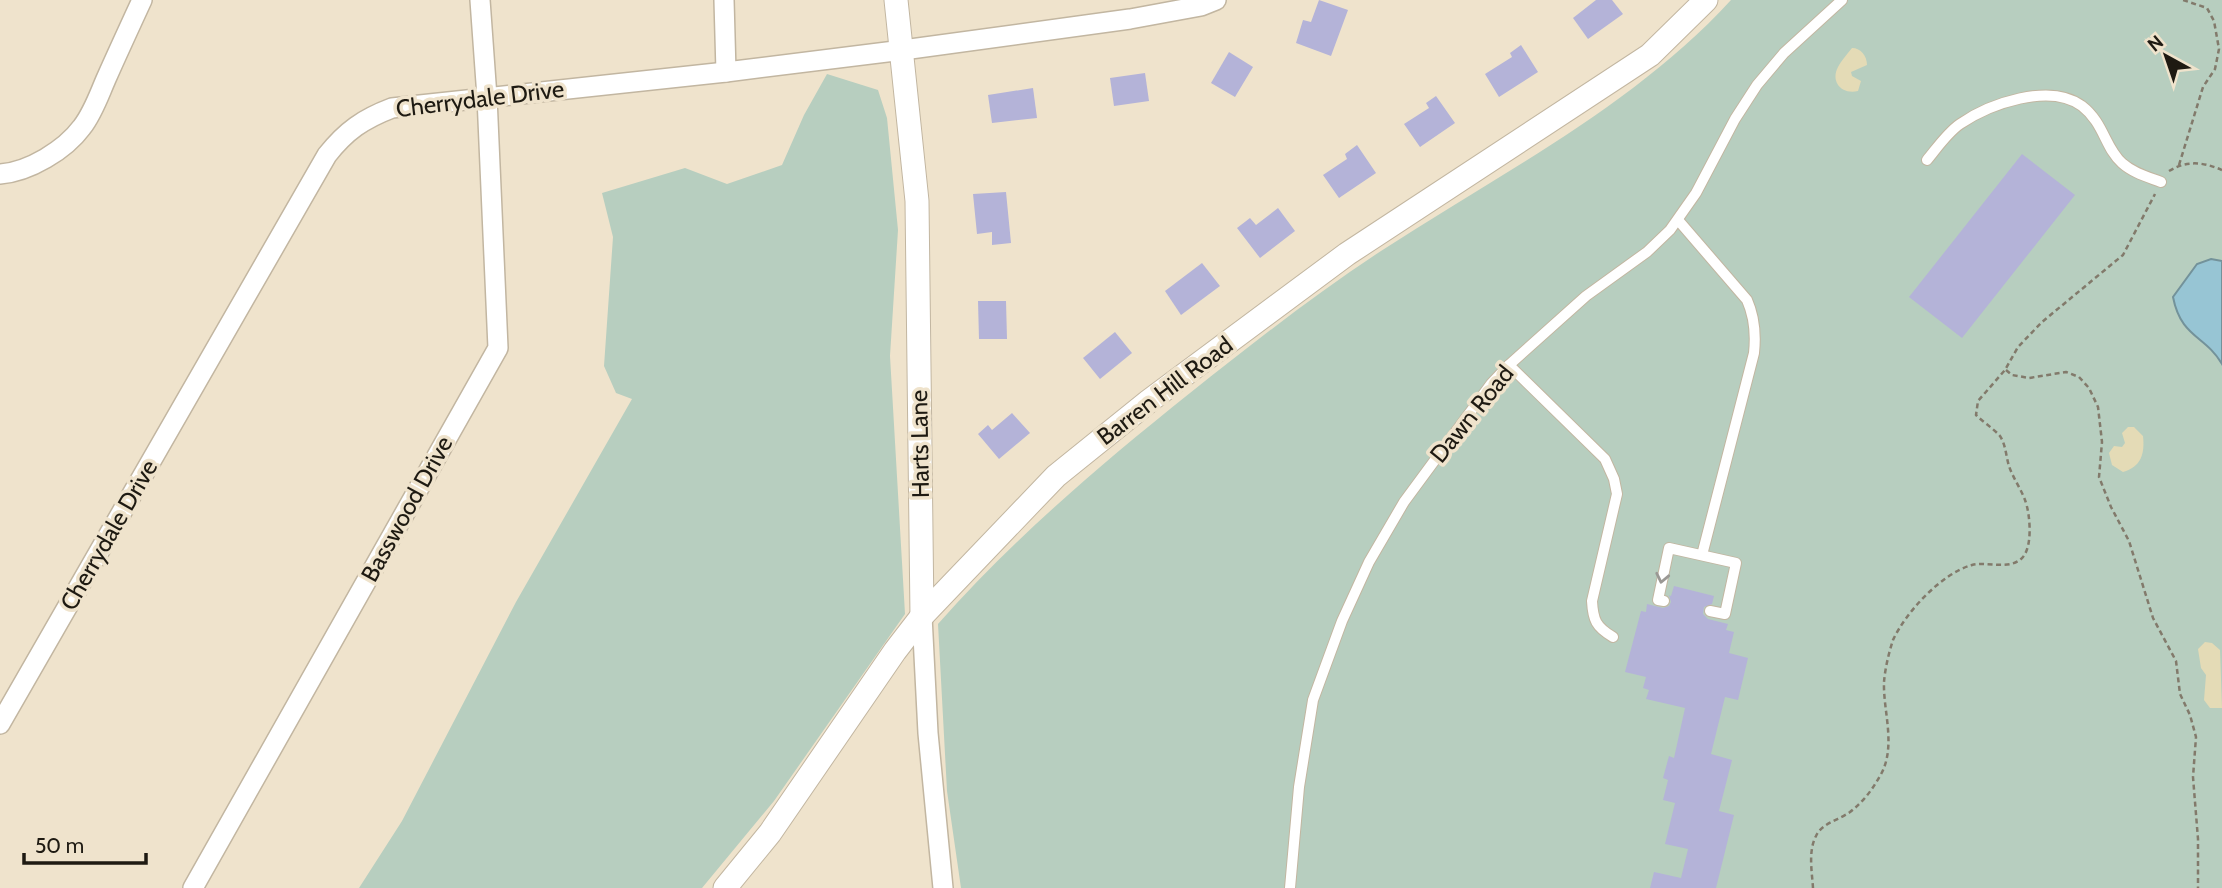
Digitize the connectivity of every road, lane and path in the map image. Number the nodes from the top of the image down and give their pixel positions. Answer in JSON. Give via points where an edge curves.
{"nodes":[{"id":1,"x":142,"y":0,"type":"edge"},
{"id":2,"x":480,"y":0,"type":"edge"},
{"id":3,"x":724,"y":0,"type":"edge"},
{"id":4,"x":896,"y":0,"type":"edge"},
{"id":5,"x":1216,"y":0,"type":"edge"},
{"id":6,"x":1706,"y":0,"type":"edge"},
{"id":7,"x":1842,"y":0,"type":"edge"},
{"id":8,"x":2183,"y":0,"type":"edge"},
{"id":9,"x":903,"y":50,"type":"junction"},
{"id":10,"x":726,"y":72,"type":"junction"},
{"id":11,"x":487,"y":97,"type":"junction"},
{"id":12,"x":1927,"y":160,"type":"dead end"},
{"id":13,"x":2179,"y":165,"type":"junction"},
{"id":14,"x":2222,"y":170,"type":"edge"},
{"id":15,"x":0,"y":174,"type":"edge"},
{"id":16,"x":2161,"y":182,"type":"junction"},
{"id":17,"x":1678,"y":220,"type":"junction"},
{"id":18,"x":1509,"y":365,"type":"junction"},
{"id":19,"x":2005,"y":370,"type":"junction"},
{"id":20,"x":1702,"y":555,"type":"junction"},
{"id":21,"x":1664,"y":601,"type":"dead end"},
{"id":22,"x":1710,"y":611,"type":"dead end"},
{"id":23,"x":922,"y":616,"type":"junction"},
{"id":24,"x":1613,"y":636,"type":"dead end"},
{"id":25,"x":0,"y":724,"type":"edge"},
{"id":26,"x":194,"y":888,"type":"edge"},
{"id":27,"x":725,"y":888,"type":"edge"},
{"id":28,"x":943,"y":888,"type":"edge"},
{"id":29,"x":1290,"y":888,"type":"edge"},
{"id":30,"x":1813,"y":888,"type":"edge"},
{"id":31,"x":2198,"y":888,"type":"edge"}],
"edges":[{"from":1,"to":15,"type":"street","via":[[81,129],[38,162]]},
{"from":2,"to":11,"type":"street","name":"Basswood Drive"},
{"from":3,"to":10,"type":"street"},
{"from":4,"to":9,"type":"street","name":"Harts Lane"},
{"from":5,"to":9,"type":"street","name":"Cherrydale Drive","via":[[1130,19]]},
{"from":6,"to":23,"type":"street","name":"Barren Hill Road","via":[[1650,55],[1347,254],[1149,401],[1056,476]]},
{"from":7,"to":17,"type":"lane","name":"Dawn Road","via":[[1784,53],[1757,85]]},
{"from":8,"to":13,"type":"path","via":[[2207,8],[2219,49]]},
{"from":9,"to":10,"type":"street","name":"Cherrydale Drive"},
{"from":9,"to":23,"type":"street","name":"Harts Lane","via":[[917,201]]},
{"from":10,"to":11,"type":"street","name":"Cherrydale Drive"},
{"from":11,"to":25,"type":"street","name":"Cherrydale Drive","via":[[391,108],[367,117],[339,139]]},
{"from":11,"to":26,"type":"street","name":"Basswood Drive","via":[[498,348]]},
{"from":12,"to":16,"type":"lane","via":[[1959,125],[1989,108],[2039,95],[2081,105],[2100,124],[2121,163]]},
{"from":13,"to":14,"type":"path","via":[[2195,162]]},
{"from":13,"to":16,"type":"path"},
{"from":16,"to":19,"type":"path","via":[[2123,255],[2042,322],[2018,347]]},
{"from":17,"to":18,"type":"lane","name":"Dawn Road","via":[[1660,241],[1587,296]]},
{"from":17,"to":20,"type":"lane","via":[[1747,300],[1754,314],[1756,338]]},
{"from":18,"to":24,"type":"lane","via":[[1605,459],[1614,479],[1617,494],[1592,601],[1598,629]]},
{"from":18,"to":29,"type":"lane","name":"Dawn Road","via":[[1404,502],[1342,621],[1313,700]]},
{"from":19,"to":30,"type":"path","via":[[1978,401],[1976,415],[2000,436],[2027,504],[2024,557],[2012,564],[1973,565],[1956,573],[1905,619],[1892,642],[1884,680],[1888,724],[1884,770],[1870,795],[1816,834]]},
{"from":19,"to":31,"type":"path","via":[[2029,378],[2066,372],[2079,377],[2098,407],[2099,477],[2129,541],[2152,618],[2175,661],[2180,694],[2196,737],[2193,777]]},
{"from":20,"to":21,"type":"lane","one_way":true,"via":[[1669,548],[1658,600]]},
{"from":20,"to":22,"type":"lane","via":[[1736,564],[1725,614]]},
{"from":23,"to":27,"type":"street","name":"Barren Hill Road","via":[[771,834]]},
{"from":23,"to":28,"type":"street","name":"Harts Lane"}]}
